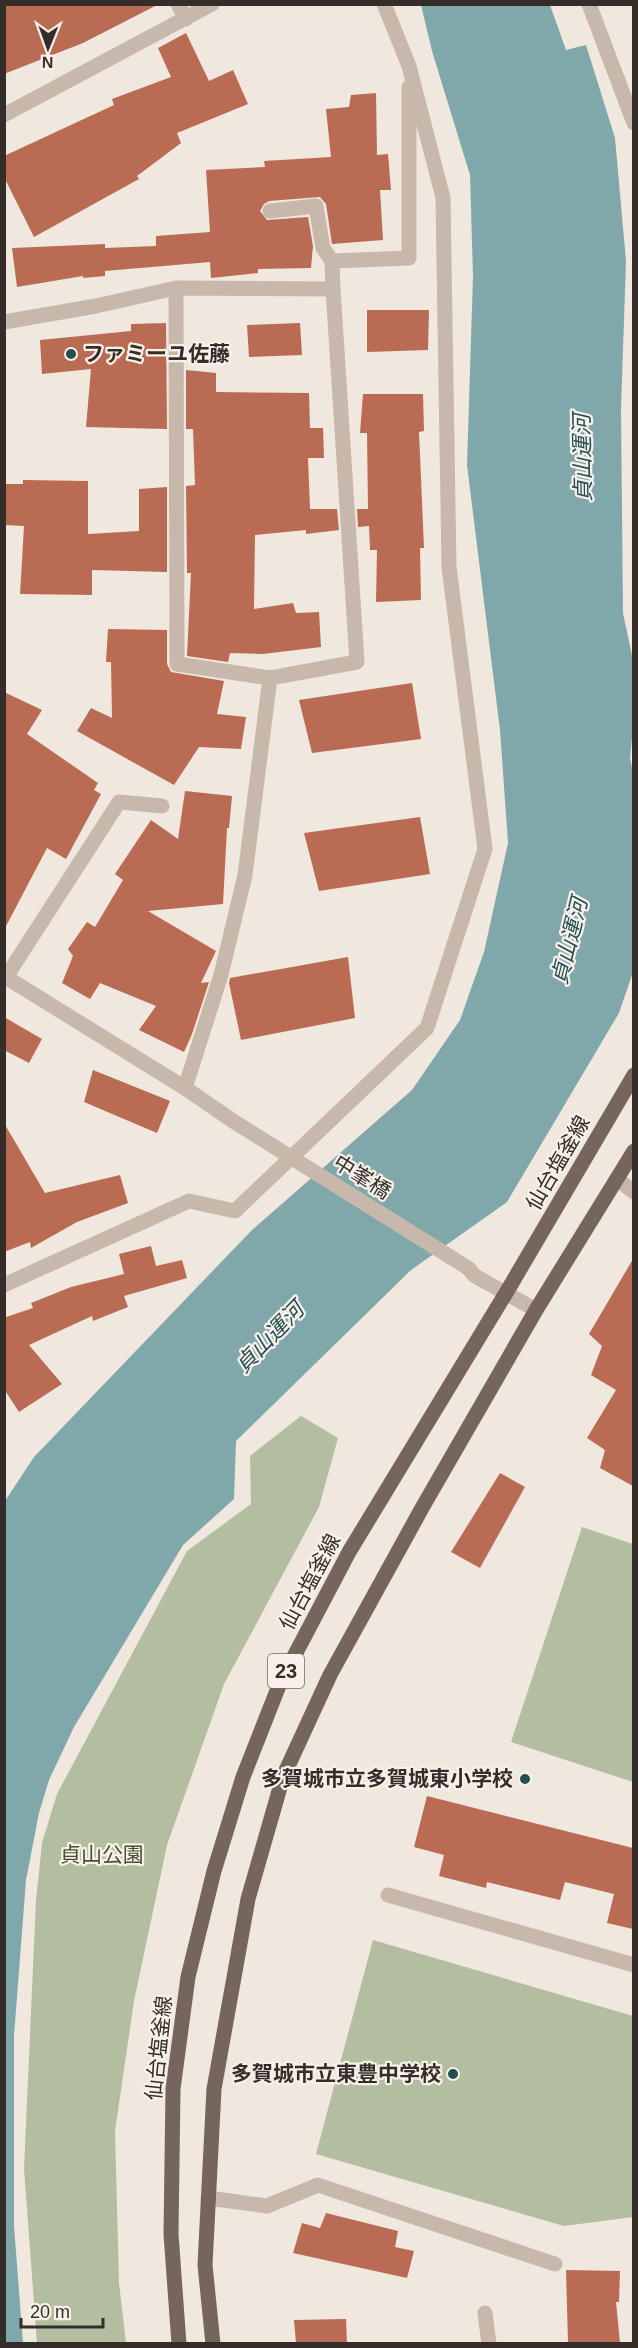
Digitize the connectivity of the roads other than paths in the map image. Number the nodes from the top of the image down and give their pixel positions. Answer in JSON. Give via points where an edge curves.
{"nodes":[{"id":1,"x":178,"y":4,"type":"edge"},
{"id":2,"x":212,"y":4,"type":"edge"},
{"id":3,"x":384,"y":4,"type":"edge"},
{"id":4,"x":589,"y":4,"type":"edge"},
{"id":5,"x":186,"y":20,"type":"junction"},
{"id":6,"x":409,"y":66,"type":"junction"},
{"id":7,"x":6,"y":112,"type":"edge"},
{"id":8,"x":633,"y":123,"type":"edge"},
{"id":9,"x":270,"y":211,"type":"dead end"},
{"id":10,"x":332,"y":261,"type":"junction"},
{"id":11,"x":176,"y":288,"type":"junction"},
{"id":12,"x":333,"y":289,"type":"junction"},
{"id":13,"x":4,"y":322,"type":"edge"},
{"id":14,"x":270,"y":678,"type":"junction"},
{"id":15,"x":162,"y":806,"type":"dead end"},
{"id":16,"x":5,"y":977,"type":"edge"},
{"id":17,"x":633,"y":1075,"type":"edge"},
{"id":18,"x":185,"y":1088,"type":"junction"},
{"id":19,"x":633,"y":1151,"type":"edge"},
{"id":20,"x":616,"y":1179,"type":"junction"},
{"id":21,"x":633,"y":1192,"type":"edge"},
{"id":22,"x":4,"y":1286,"type":"edge"},
{"id":23,"x":506,"y":1293,"type":"junction"},
{"id":24,"x":536,"y":1310,"type":"junction"},
{"id":25,"x":388,"y":1895,"type":"dead end"},
{"id":26,"x":633,"y":1965,"type":"edge"},
{"id":27,"x":208,"y":2198,"type":"junction"},
{"id":28,"x":555,"y":2264,"type":"dead end"},
{"id":29,"x":485,"y":2313,"type":"dead end"},
{"id":30,"x":179,"y":2343,"type":"edge"},
{"id":31,"x":213,"y":2343,"type":"edge"},
{"id":32,"x":489,"y":2343,"type":"edge"}],
"edges":[{"from":1,"to":5,"type":"street"},
{"from":2,"to":5,"type":"street"},
{"from":3,"to":6,"type":"street"},
{"from":4,"to":8,"type":"street"},
{"from":5,"to":7,"type":"street"},
{"from":6,"to":10,"type":"street","via":[[409,258]]},
{"from":6,"to":22,"type":"street","via":[[443,198],[448,567],[485,849],[427,1028],[234,1211],[189,1201]]},
{"from":9,"to":10,"type":"street","via":[[316,206],[323,248]]},
{"from":10,"to":12,"type":"street"},
{"from":11,"to":12,"type":"street"},
{"from":11,"to":13,"type":"street"},
{"from":11,"to":14,"type":"street","via":[[177,664]]},
{"from":12,"to":14,"type":"street","via":[[357,662]]},
{"from":14,"to":18,"type":"street","via":[[245,875],[221,975]]},
{"from":15,"to":16,"type":"street","via":[[119,802]]},
{"from":16,"to":18,"type":"street","name":"中峯橋"},
{"from":17,"to":23,"type":"main road","name":"仙台塩釜線","number":"23"},
{"from":18,"to":23,"type":"street","name":"中峯橋","bridge":true},
{"from":19,"to":20,"type":"main road","number":"23"},
{"from":20,"to":21,"type":"street"},
{"from":20,"to":24,"type":"main road","number":"23"},
{"from":23,"to":24,"type":"street","name":"中峯橋"},
{"from":23,"to":30,"type":"main road","name":"仙台塩釜線","number":"23","via":[[349,1552],[280,1683],[240,1787],[188,1977],[173,2089],[171,2234]]},
{"from":24,"to":27,"type":"main road","number":"23","via":[[330,1675],[283,1777],[248,1899],[230,1995],[214,2089]]},
{"from":25,"to":26,"type":"street"},
{"from":27,"to":28,"type":"street","via":[[267,2206],[318,2185]]},
{"from":27,"to":31,"type":"main road","number":"23","via":[[205,2265]]},
{"from":29,"to":32,"type":"street"}]}
